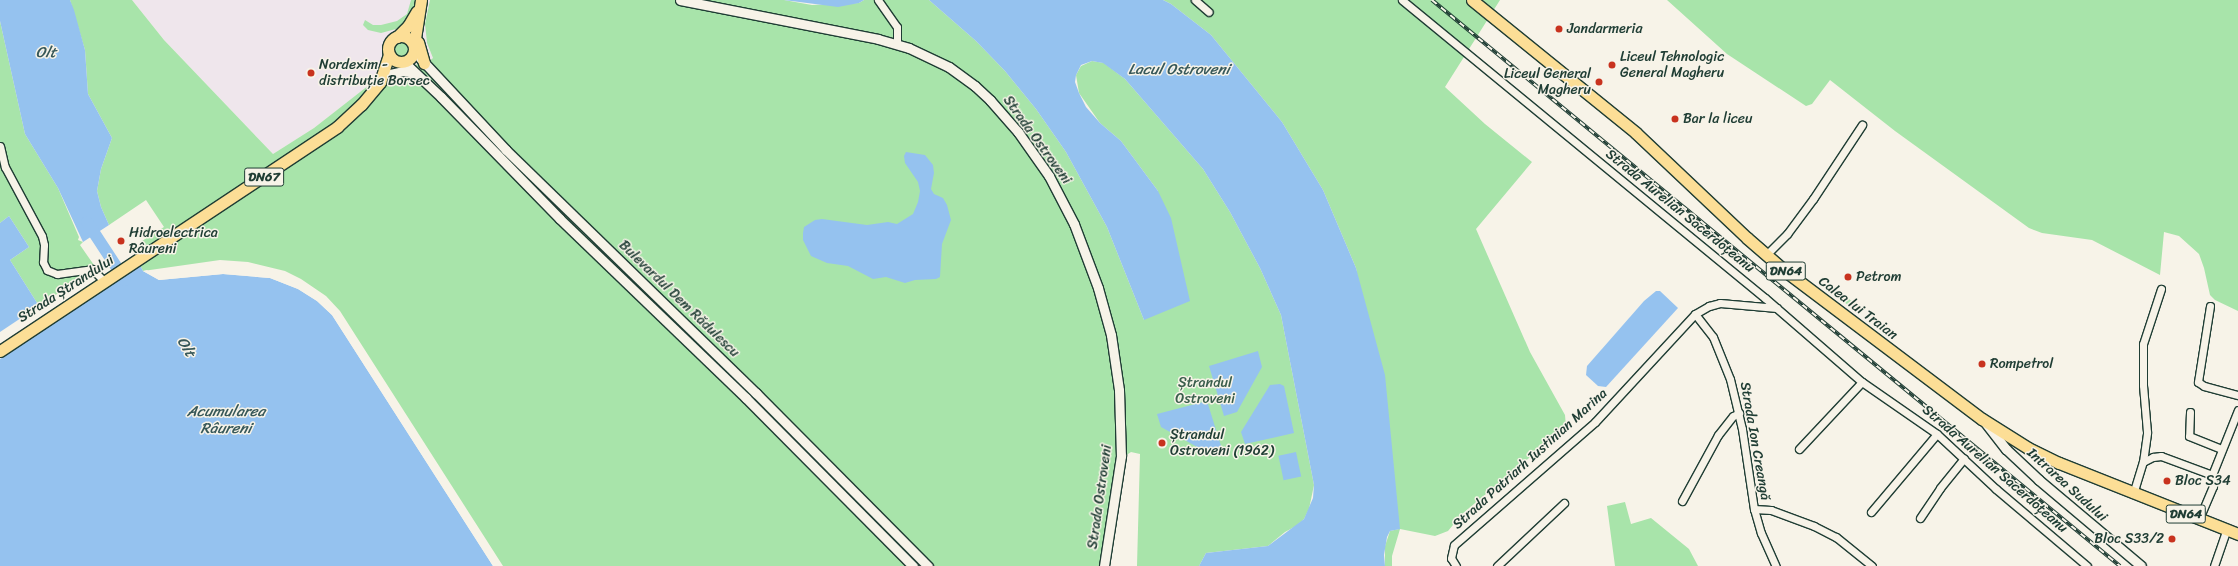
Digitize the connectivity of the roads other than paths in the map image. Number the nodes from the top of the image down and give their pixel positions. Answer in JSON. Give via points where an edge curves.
{"nodes":[{"id":1,"x":680,"y":0,"type":"edge"},
{"id":2,"x":878,"y":0,"type":"edge"},
{"id":3,"x":1195,"y":0,"type":"edge"},
{"id":4,"x":1402,"y":0,"type":"edge"},
{"id":5,"x":1472,"y":0,"type":"edge"},
{"id":6,"x":421,"y":3,"type":"edge"},
{"id":7,"x":1209,"y":12,"type":"dead end"},
{"id":8,"x":416,"y":28,"type":"junction"},
{"id":9,"x":397,"y":37,"type":"junction"},
{"id":10,"x":897,"y":44,"type":"junction"},
{"id":11,"x":414,"y":47,"type":"junction"},
{"id":12,"x":389,"y":55,"type":"junction"},
{"id":13,"x":404,"y":62,"type":"junction"},
{"id":14,"x":424,"y":63,"type":"junction"},
{"id":15,"x":390,"y":74,"type":"junction"},
{"id":16,"x":417,"y":74,"type":"junction"},
{"id":17,"x":380,"y":82,"type":"junction"},
{"id":18,"x":1862,"y":125,"type":"dead end"},
{"id":19,"x":0,"y":146,"type":"edge"},
{"id":20,"x":1766,"y":255,"type":"junction"},
{"id":21,"x":105,"y":282,"type":"junction"},
{"id":22,"x":2161,"y":289,"type":"dead end"},
{"id":23,"x":2210,"y":306,"type":"dead end"},
{"id":24,"x":1777,"y":308,"type":"junction"},
{"id":25,"x":1695,"y":314,"type":"junction"},
{"id":26,"x":0,"y":351,"type":"edge"},
{"id":27,"x":1862,"y":382,"type":"junction"},
{"id":28,"x":2238,"y":394,"type":"edge"},
{"id":29,"x":2238,"y":410,"type":"edge"},
{"id":30,"x":2190,"y":412,"type":"dead end"},
{"id":31,"x":1739,"y":413,"type":"junction"},
{"id":32,"x":1982,"y":418,"type":"junction"},
{"id":33,"x":1938,"y":434,"type":"junction"},
{"id":34,"x":1799,"y":449,"type":"dead end"},
{"id":35,"x":2222,"y":449,"type":"junction"},
{"id":36,"x":1964,"y":458,"type":"junction"},
{"id":37,"x":2143,"y":462,"type":"junction"},
{"id":38,"x":2212,"y":475,"type":"junction"},
{"id":39,"x":2133,"y":494,"type":"junction"},
{"id":40,"x":1682,"y":501,"type":"dead end"},
{"id":41,"x":1564,"y":503,"type":"dead end"},
{"id":42,"x":1754,"y":509,"type":"junction"},
{"id":43,"x":1871,"y":512,"type":"dead end"},
{"id":44,"x":1920,"y":518,"type":"dead end"},
{"id":45,"x":2200,"y":519,"type":"junction"},
{"id":46,"x":2227,"y":529,"type":"junction"},
{"id":47,"x":2238,"y":534,"type":"edge"},
{"id":48,"x":913,"y":566,"type":"edge"},
{"id":49,"x":928,"y":566,"type":"edge"},
{"id":50,"x":1104,"y":566,"type":"edge"},
{"id":51,"x":1456,"y":566,"type":"edge"},
{"id":52,"x":1497,"y":566,"type":"edge"},
{"id":53,"x":1776,"y":566,"type":"edge"},
{"id":54,"x":1872,"y":566,"type":"edge"},
{"id":55,"x":2087,"y":566,"type":"edge"},
{"id":56,"x":2141,"y":566,"type":"edge"},
{"id":57,"x":2214,"y":566,"type":"edge"}],
"edges":[{"from":1,"to":10,"type":"main road","name":"Strada Ostroveni"},
{"from":2,"to":10,"type":"street","via":[[897,27]]},
{"from":3,"to":7,"type":"street"},
{"from":4,"to":24,"type":"street","name":"Strada Aurelian Sacerdoțeanu"},
{"from":5,"to":20,"type":"main road","name":"Calea lui Traian","number":"DN64","via":[[1636,132]]},
{"from":6,"to":8,"type":"main road","name":"Strada Ștrandului","number":"DN67"},
{"from":6,"to":9,"type":"main road","name":"Strada Ștrandului","number":"DN67","via":[[408,26]]},
{"from":8,"to":11,"type":"main road","name":"Strada Ștrandului","number":"DN67"},
{"from":8,"to":14,"type":"main road"},
{"from":9,"to":11,"type":"main road","via":[[405,36]]},
{"from":9,"to":12,"type":"main road","name":"Strada Ștrandului","number":"DN67","via":[[390,42]]},
{"from":10,"to":50,"type":"main road","name":"Strada Ostroveni","via":[[949,67],[990,100],[1049,176],[1085,250],[1111,335],[1121,411],[1121,456]]},
{"from":11,"to":13,"type":"main road","name":"Strada Ștrandului","number":"DN67","via":[[412,58]]},
{"from":11,"to":14,"type":"main road","name":"Bulevardul Dem Rădulescu"},
{"from":12,"to":13,"type":"main road","via":[[395,61]]},
{"from":12,"to":17,"type":"main road","name":"Strada Ștrandului","number":"DN67"},
{"from":13,"to":15,"type":"main road","name":"Strada Ștrandului","number":"DN67"},
{"from":13,"to":16,"type":"main road","name":"Bulevardul Dem Rădulescu"},
{"from":14,"to":49,"type":"main road","name":"Bulevardul Dem Rădulescu","via":[[506,150],[761,398]]},
{"from":15,"to":16,"type":"main road","via":[[403,71]]},
{"from":15,"to":17,"type":"main road","name":"Strada Ștrandului","number":"DN67"},
{"from":16,"to":48,"type":"main road","name":"Bulevardul Dem Rădulescu"},
{"from":17,"to":21,"type":"main road","name":"Strada Ștrandului","number":"DN67","via":[[350,116],[324,137]]},
{"from":18,"to":20,"type":"street","via":[[1813,199]]},
{"from":19,"to":21,"type":"street","via":[[5,167],[42,236],[43,262],[47,270],[57,274],[89,268]]},
{"from":20,"to":32,"type":"main road","name":"Calea lui Traian","number":"DN64"},
{"from":21,"to":26,"type":"main road","name":"Strada Ștrandului","number":"DN67"},
{"from":22,"to":37,"type":"street","via":[[2143,344],[2143,385],[2147,418]]},
{"from":23,"to":28,"type":"street","via":[[2198,382],[2204,386]]},
{"from":24,"to":25,"type":"street","name":"Strada Patriarh Iustinian Marina","via":[[1720,303]]},
{"from":24,"to":27,"type":"street","name":"Strada Aurelian Sacerdoțeanu"},
{"from":25,"to":31,"type":"street","name":"Strada Ion Creangă","via":[[1713,338],[1726,366]]},
{"from":25,"to":51,"type":"street","name":"Strada Patriarh Iustinian Marina","via":[[1595,422],[1454,545],[1451,558]]},
{"from":27,"to":33,"type":"street","name":"Strada Aurelian Sacerdoțeanu"},
{"from":27,"to":34,"type":"street"},
{"from":29,"to":35,"type":"street"},
{"from":30,"to":35,"type":"street","via":[[2189,436]]},
{"from":31,"to":40,"type":"street","via":[[1733,416],[1718,435]]},
{"from":31,"to":42,"type":"street","name":"Strada Ion Creangă"},
{"from":32,"to":39,"type":"main road","name":"Calea lui Traian","number":"DN64","via":[[2040,454]]},
{"from":32,"to":56,"type":"main road","name":"Intrarea Sudului","via":[[1998,441],[2039,480]]},
{"from":33,"to":36,"type":"street","name":"Strada Aurelian Sacerdoțeanu"},
{"from":33,"to":43,"type":"street"},
{"from":35,"to":38,"type":"street"},
{"from":36,"to":44,"type":"street"},
{"from":36,"to":55,"type":"street","name":"Strada Aurelian Sacerdoțeanu","via":[[1996,489]]},
{"from":37,"to":38,"type":"street","via":[[2161,456]]},
{"from":37,"to":39,"type":"street"},
{"from":38,"to":45,"type":"street","via":[[2213,486]]},
{"from":39,"to":45,"type":"main road","name":"Calea lui Traian","number":"DN64"},
{"from":41,"to":52,"type":"street"},
{"from":42,"to":53,"type":"street","name":"Strada Ion Creangă","via":[[1761,533]]},
{"from":42,"to":54,"type":"street","name":"Strada Ion Creangă","via":[[1771,510],[1814,526],[1848,546]]},
{"from":45,"to":46,"type":"main road","name":"Calea lui Traian","number":"DN64"},
{"from":46,"to":47,"type":"main road","name":"Calea lui Traian","number":"DN64"},
{"from":46,"to":57,"type":"street"}]}
